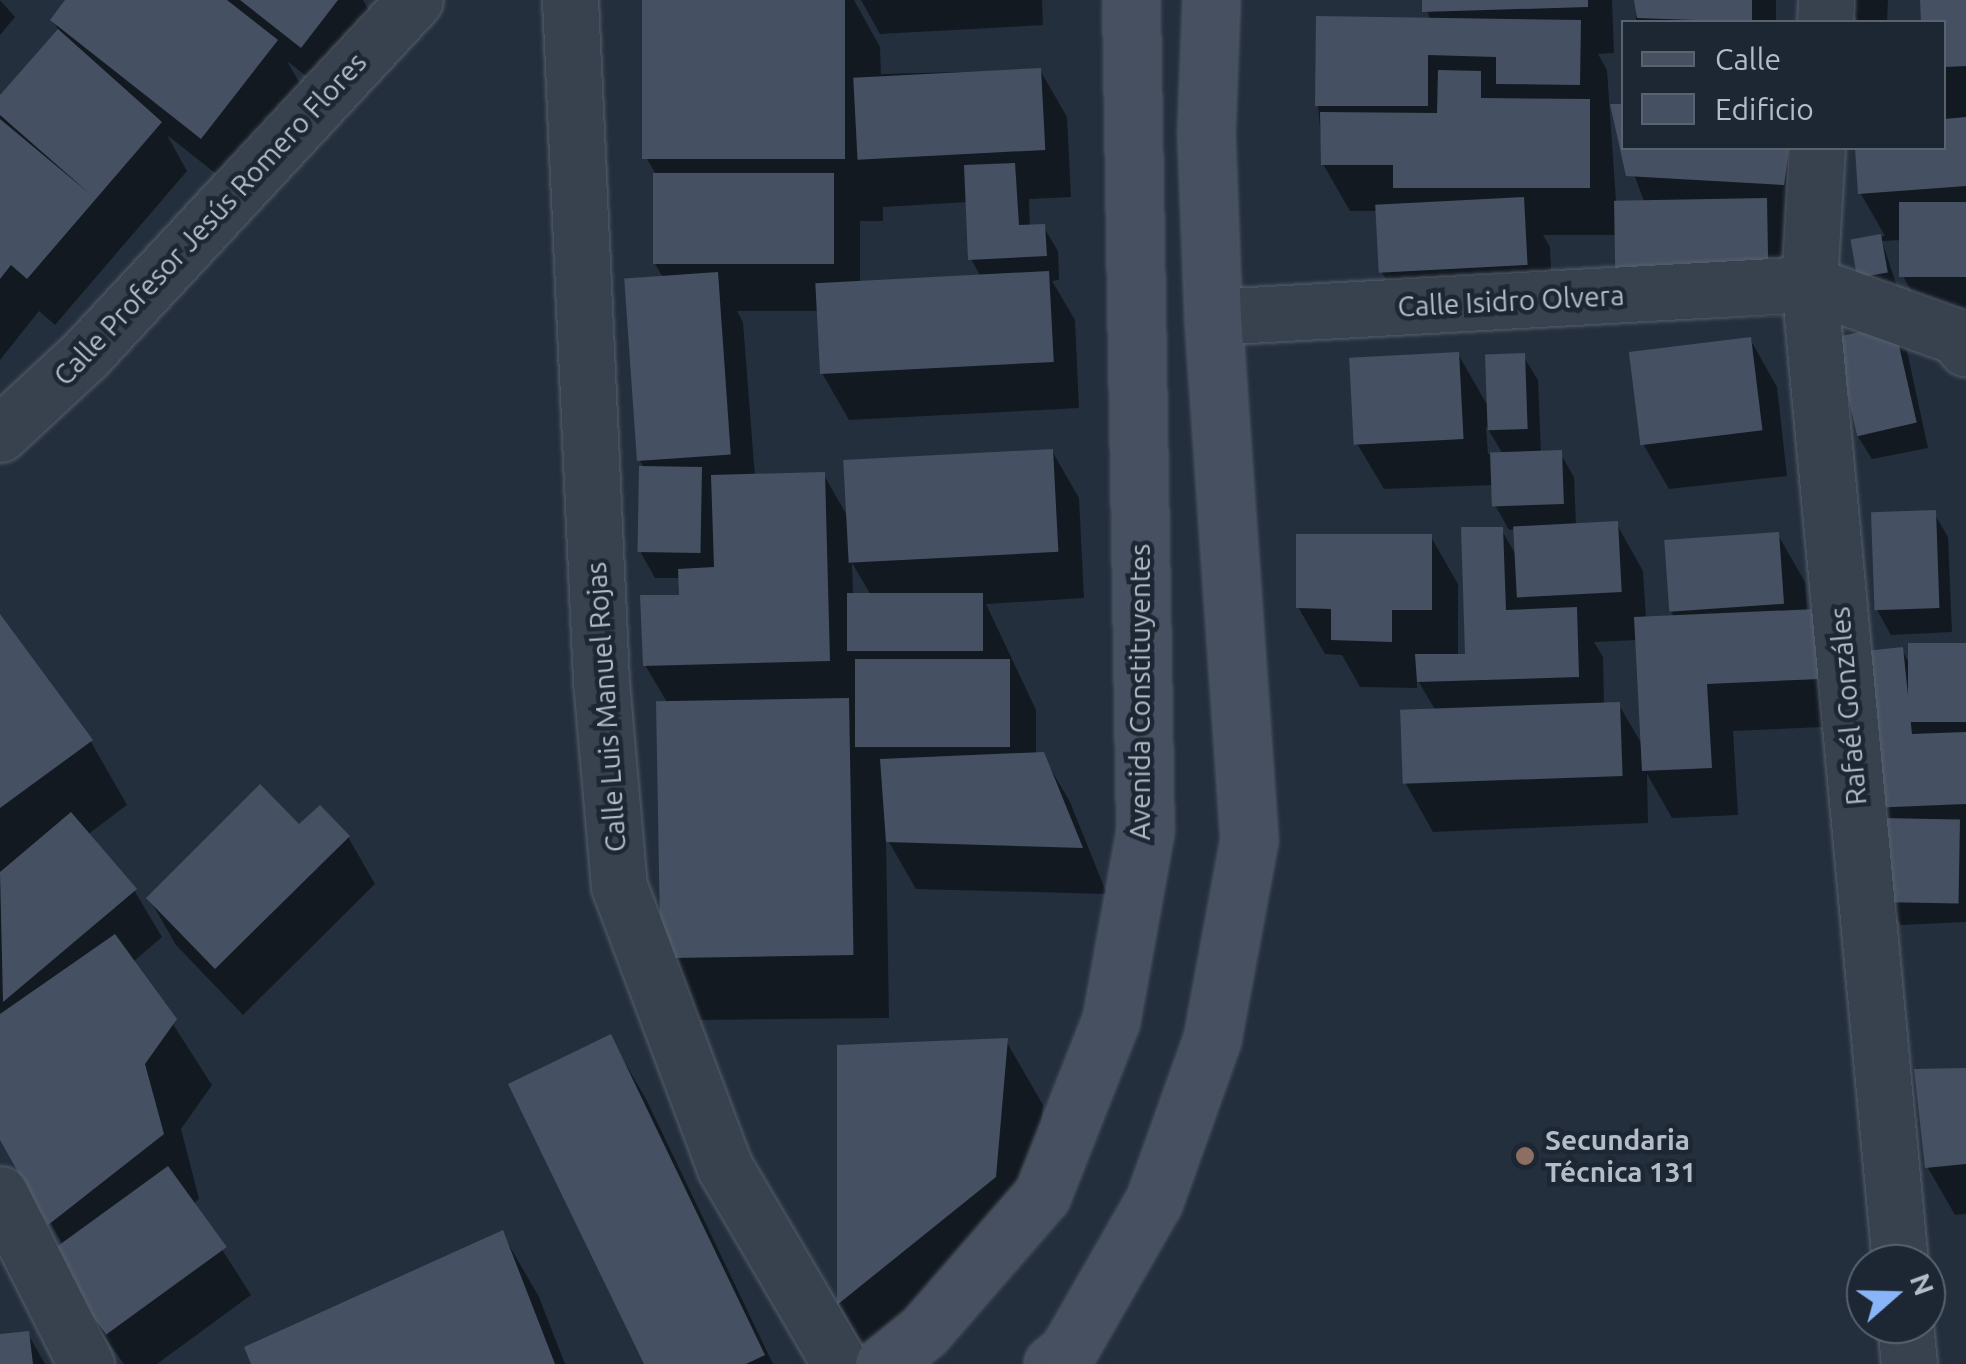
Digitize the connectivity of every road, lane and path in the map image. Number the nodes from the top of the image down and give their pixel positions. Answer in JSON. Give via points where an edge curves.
{"nodes":[{"id":1,"x":416,"y":0,"type":"edge"},
{"id":2,"x":570,"y":0,"type":"edge"},
{"id":3,"x":1132,"y":0,"type":"edge"},
{"id":4,"x":1211,"y":0,"type":"edge"},
{"id":5,"x":1132,"y":55,"type":"junction"},
{"id":6,"x":1209,"y":63,"type":"junction"},
{"id":7,"x":1818,"y":150,"type":"edge"},
{"id":8,"x":1808,"y":284,"type":"junction"},
{"id":9,"x":1213,"y":317,"type":"junction"},
{"id":10,"x":1966,"y":349,"type":"edge"},
{"id":11,"x":0,"y":434,"type":"edge"},
{"id":12,"x":0,"y":1194,"type":"edge"},
{"id":13,"x":1898,"y":1244,"type":"edge"},
{"id":14,"x":86,"y":1364,"type":"edge"},
{"id":15,"x":840,"y":1364,"type":"edge"},
{"id":16,"x":883,"y":1364,"type":"edge"},
{"id":17,"x":1052,"y":1364,"type":"edge"}],
"edges":[{"from":1,"to":11,"type":"street","name":"Calle Profesor Jesús Romero Flores","via":[[86,354]]},
{"from":2,"to":15,"type":"street","name":"Calle Luis Manuel Rojas","via":[[601,681],[619,886],[724,1166]]},
{"from":3,"to":5,"type":"street","name":"Avenida Constituyentes"},
{"from":4,"to":6,"type":"street"},
{"from":5,"to":6,"type":"street"},
{"from":5,"to":16,"type":"street","name":"Avenida Constituyentes","via":[[1144,831],[1111,1020],[1042,1194],[924,1331]]},
{"from":6,"to":9,"type":"street"},
{"from":7,"to":8,"type":"street","name":"Rafaél Gonzáles"},
{"from":8,"to":9,"type":"street","name":"Calle Isidro Olvera"},
{"from":8,"to":10,"type":"street","via":[[1956,336]]},
{"from":8,"to":13,"type":"street","name":"Rafaél Gonzáles"},
{"from":9,"to":17,"type":"street","via":[[1249,840],[1212,1039],[1154,1201],[1068,1350]]},
{"from":12,"to":14,"type":"street"}]}
